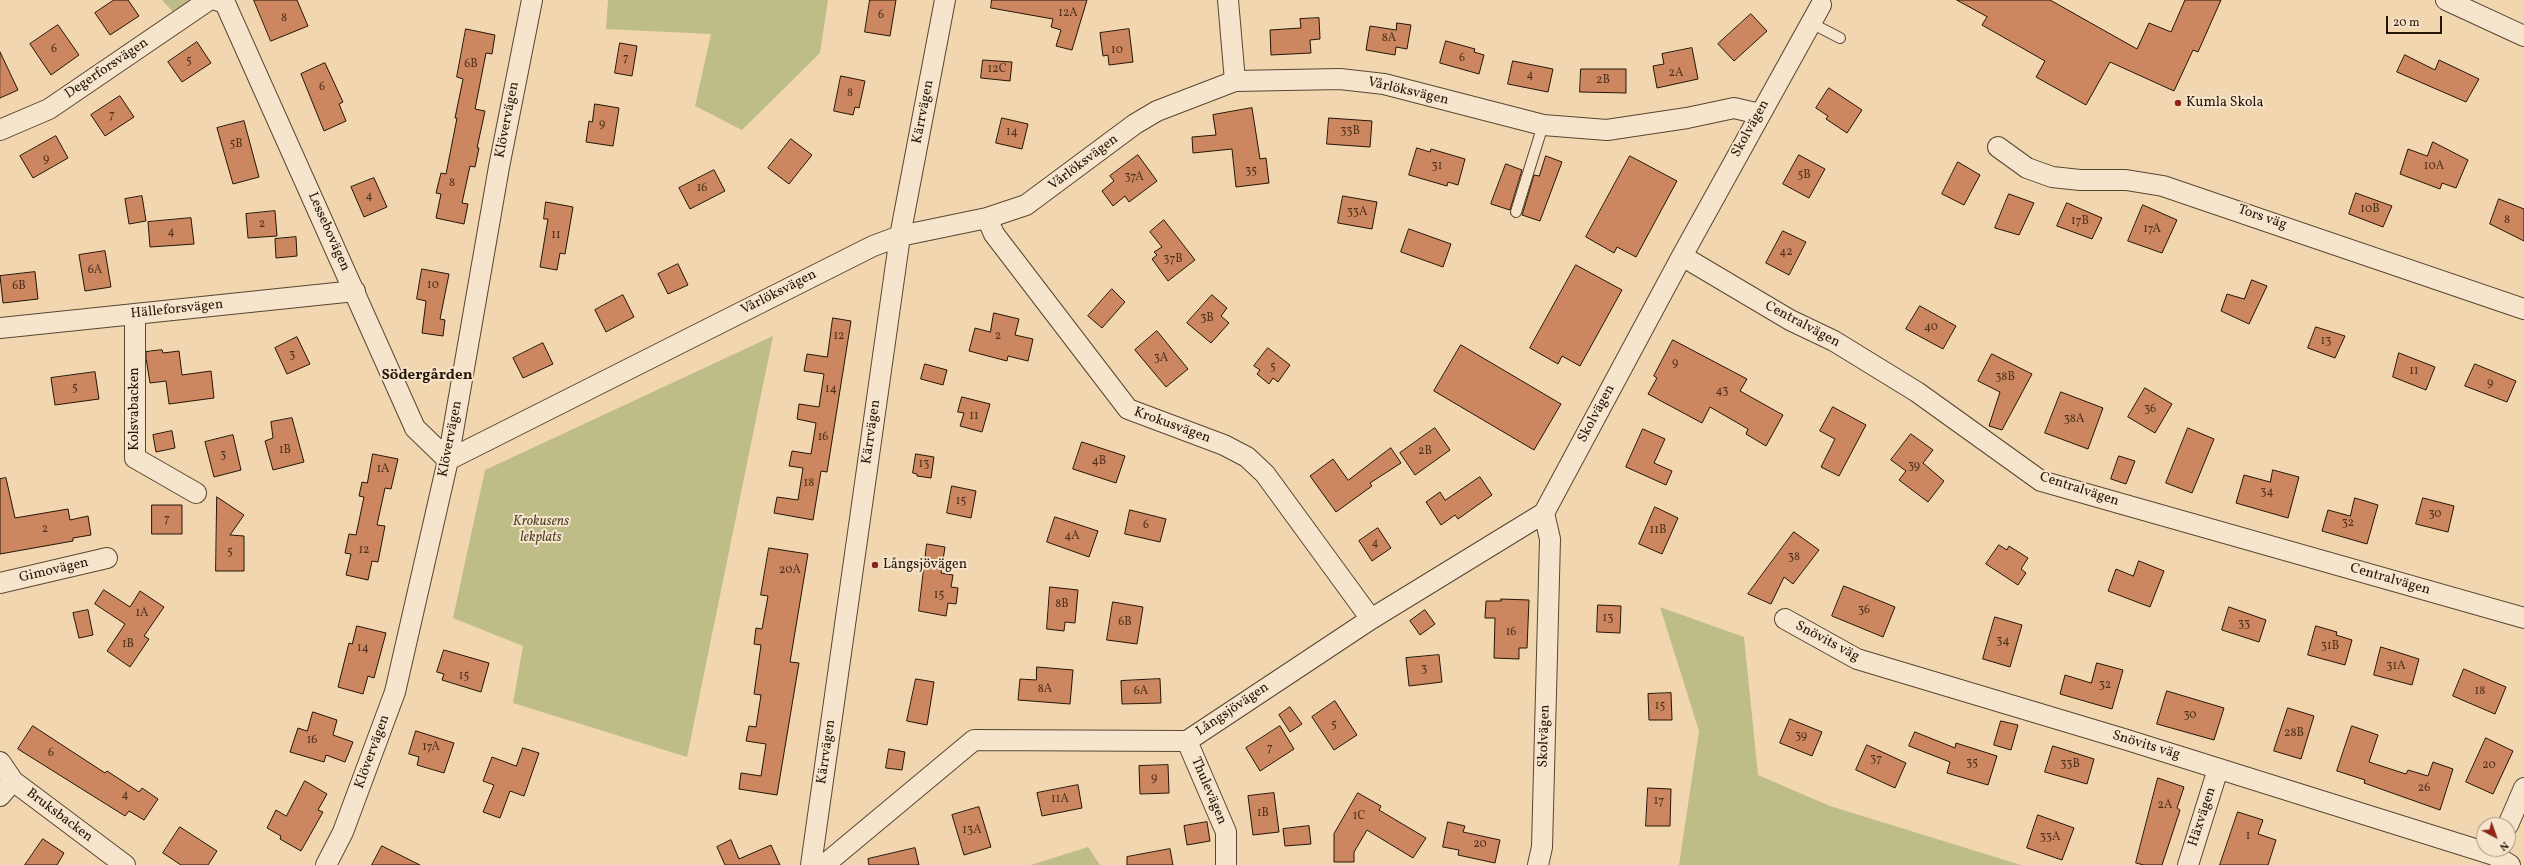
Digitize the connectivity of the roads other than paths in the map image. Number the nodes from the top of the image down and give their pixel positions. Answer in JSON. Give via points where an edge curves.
{"nodes":[{"id":1,"x":208,"y":0,"type":"edge"},
{"id":2,"x":216,"y":0,"type":"edge"},
{"id":3,"x":532,"y":0,"type":"edge"},
{"id":4,"x":945,"y":0,"type":"edge"},
{"id":5,"x":1228,"y":0,"type":"edge"},
{"id":6,"x":2446,"y":0,"type":"edge"},
{"id":7,"x":1821,"y":5,"type":"dead end"},
{"id":8,"x":1811,"y":23,"type":"junction"},
{"id":9,"x":2524,"y":36,"type":"edge"},
{"id":10,"x":1840,"y":38,"type":"dead end"},
{"id":11,"x":1235,"y":81,"type":"junction"},
{"id":12,"x":1760,"y":114,"type":"junction"},
{"id":13,"x":1543,"y":125,"type":"junction"},
{"id":14,"x":0,"y":130,"type":"edge"},
{"id":15,"x":1998,"y":147,"type":"dead end"},
{"id":16,"x":1516,"y":212,"type":"dead end"},
{"id":17,"x":987,"y":218,"type":"junction"},
{"id":18,"x":900,"y":236,"type":"junction"},
{"id":19,"x":1682,"y":256,"type":"junction"},
{"id":20,"x":355,"y":291,"type":"junction"},
{"id":21,"x":2524,"y":309,"type":"edge"},
{"id":22,"x":136,"y":314,"type":"junction"},
{"id":23,"x":0,"y":328,"type":"edge"},
{"id":24,"x":448,"y":460,"type":"junction"},
{"id":25,"x":196,"y":493,"type":"dead end"},
{"id":26,"x":1544,"y":513,"type":"junction"},
{"id":27,"x":107,"y":558,"type":"dead end"},
{"id":28,"x":0,"y":583,"type":"edge"},
{"id":29,"x":2524,"y":618,"type":"edge"},
{"id":30,"x":1371,"y":619,"type":"junction"},
{"id":31,"x":1785,"y":619,"type":"dead end"},
{"id":32,"x":1187,"y":741,"type":"junction"},
{"id":33,"x":0,"y":762,"type":"edge"},
{"id":34,"x":2218,"y":769,"type":"junction"},
{"id":35,"x":13,"y":781,"type":"junction"},
{"id":36,"x":2524,"y":788,"type":"edge"},
{"id":37,"x":0,"y":796,"type":"edge"},
{"id":38,"x":2511,"y":817,"type":"edge"},
{"id":39,"x":2476,"y":848,"type":"edge"},
{"id":40,"x":124,"y":865,"type":"edge"},
{"id":41,"x":326,"y":865,"type":"edge"},
{"id":42,"x":811,"y":865,"type":"edge"},
{"id":43,"x":824,"y":865,"type":"edge"},
{"id":44,"x":1226,"y":865,"type":"edge"},
{"id":45,"x":1538,"y":865,"type":"edge"},
{"id":46,"x":2188,"y":865,"type":"edge"}],
"edges":[{"from":1,"to":14,"type":"street","name":"Degerforsvägen","via":[[49,109]]},
{"from":2,"to":20,"type":"street","name":"Lessebovägen","via":[[226,3]]},
{"from":3,"to":24,"type":"street","name":"Klövervägen","via":[[497,174]]},
{"from":4,"to":18,"type":"street","name":"Kärrvägen"},
{"from":5,"to":11,"type":"street"},
{"from":6,"to":9,"type":"street"},
{"from":7,"to":8,"type":"street","name":"Skolvägen"},
{"from":8,"to":10,"type":"lane"},
{"from":8,"to":12,"type":"street","name":"Skolvägen"},
{"from":11,"to":13,"type":"street","name":"Vårlöksvägen","via":[[1340,79],[1384,84]]},
{"from":11,"to":17,"type":"street","name":"Vårlöksvägen","via":[[1157,111],[1135,124],[1026,205]]},
{"from":12,"to":13,"type":"street","name":"Vårlöksvägen","via":[[1734,108],[1607,130]]},
{"from":12,"to":19,"type":"street","name":"Skolvägen"},
{"from":13,"to":16,"type":"lane"},
{"from":15,"to":21,"type":"street","name":"Tors väg","via":[[2027,168],[2052,177],[2126,180],[2163,186]]},
{"from":17,"to":18,"type":"street","name":"Vårlöksvägen"},
{"from":17,"to":30,"type":"street","name":"Krokusvägen","via":[[994,234],[1128,409],[1224,445],[1247,457],[1265,474]]},
{"from":18,"to":24,"type":"street","name":"Vårlöksvägen","via":[[872,246]]},
{"from":18,"to":42,"type":"street","name":"Kärrvägen"},
{"from":19,"to":26,"type":"street","name":"Skolvägen"},
{"from":19,"to":29,"type":"street","name":"Centralvägen","via":[[1790,320],[1834,341],[1917,392],[2041,481]]},
{"from":20,"to":22,"type":"street","name":"Hälleforsvägen"},
{"from":20,"to":24,"type":"street","name":"Lessebovägen","via":[[415,428]]},
{"from":22,"to":23,"type":"street","name":"Hälleforsvägen"},
{"from":22,"to":25,"type":"street","name":"Kolsvabacken","via":[[135,458]]},
{"from":24,"to":41,"type":"street","name":"Klövervägen","via":[[395,692],[344,832]]},
{"from":26,"to":30,"type":"street","name":"Långsjövägen"},
{"from":26,"to":45,"type":"street","name":"Skolvägen","via":[[1550,539],[1542,847]]},
{"from":27,"to":28,"type":"street","name":"Gimovägen"},
{"from":30,"to":32,"type":"street","name":"Långsjövägen"},
{"from":31,"to":34,"type":"street","name":"Snövits väg","via":[[1857,659]]},
{"from":32,"to":43,"type":"street","name":"Långsjövägen","via":[[974,740]]},
{"from":32,"to":44,"type":"street","name":"Thulevägen","via":[[1226,832]]},
{"from":33,"to":35,"type":"street","name":"Bruksbacken"},
{"from":34,"to":39,"type":"street","name":"Snövits väg"},
{"from":34,"to":46,"type":"street","name":"Häxvägen"},
{"from":35,"to":37,"type":"street"},
{"from":35,"to":40,"type":"street","name":"Bruksbacken"},
{"from":36,"to":38,"type":"street"}]}
